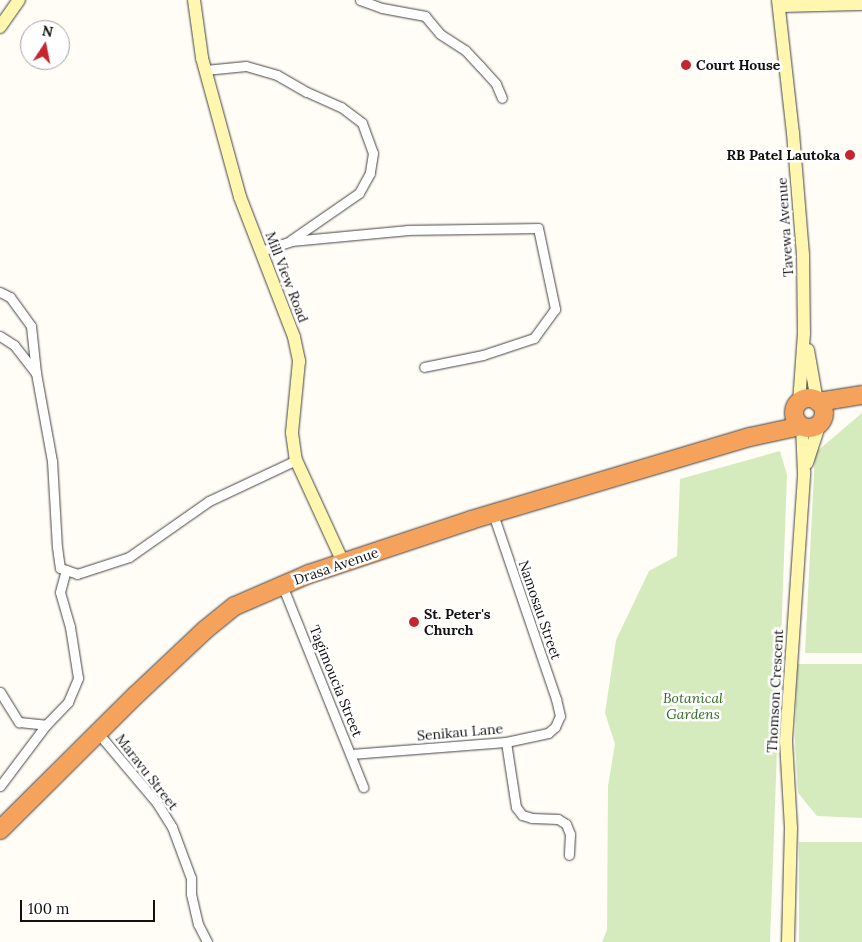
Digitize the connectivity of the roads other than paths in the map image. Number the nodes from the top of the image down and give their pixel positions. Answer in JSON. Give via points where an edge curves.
{"nodes":[{"id":1,"x":19,"y":0,"type":"edge"},
{"id":2,"x":194,"y":0,"type":"edge"},
{"id":3,"x":360,"y":0,"type":"edge"},
{"id":4,"x":779,"y":3,"type":"edge"},
{"id":5,"x":862,"y":4,"type":"edge"},
{"id":6,"x":0,"y":27,"type":"edge"},
{"id":7,"x":205,"y":70,"type":"junction"},
{"id":8,"x":502,"y":98,"type":"dead end"},
{"id":9,"x":290,"y":240,"type":"junction"},
{"id":10,"x":261,"y":251,"type":"junction"},
{"id":11,"x":0,"y":292,"type":"edge"},
{"id":12,"x":804,"y":333,"type":"junction"},
{"id":13,"x":0,"y":336,"type":"edge"},
{"id":14,"x":424,"y":367,"type":"dead end"},
{"id":15,"x":36,"y":373,"type":"junction"},
{"id":16,"x":861,"y":395,"type":"edge"},
{"id":17,"x":817,"y":401,"type":"junction"},
{"id":18,"x":799,"y":416,"type":"junction"},
{"id":19,"x":821,"y":421,"type":"junction"},
{"id":20,"x":296,"y":460,"type":"junction"},
{"id":21,"x":804,"y":473,"type":"junction"},
{"id":22,"x":493,"y":514,"type":"junction"},
{"id":23,"x":343,"y":562,"type":"junction"},
{"id":24,"x":66,"y":570,"type":"junction"},
{"id":25,"x":282,"y":585,"type":"junction"},
{"id":26,"x":0,"y":692,"type":"edge"},
{"id":27,"x":560,"y":716,"type":"joint"},
{"id":28,"x":46,"y":724,"type":"junction"},
{"id":29,"x":98,"y":733,"type":"junction"},
{"id":30,"x":506,"y":742,"type":"junction"},
{"id":31,"x":351,"y":754,"type":"junction"},
{"id":32,"x":0,"y":786,"type":"edge"},
{"id":33,"x":364,"y":787,"type":"dead end"},
{"id":34,"x":0,"y":830,"type":"edge"},
{"id":35,"x":570,"y":854,"type":"dead end"},
{"id":36,"x":207,"y":942,"type":"edge"},
{"id":37,"x":788,"y":942,"type":"edge"}],
"edges":[{"from":1,"to":6,"type":"main road"},
{"from":2,"to":7,"type":"main road","name":"Mill View Road"},
{"from":3,"to":8,"type":"street","via":[[382,8],[425,16],[440,34],[465,50],[496,84]]},
{"from":4,"to":5,"type":"main road"},
{"from":4,"to":12,"type":"main road","name":"Tavewa Avenue","via":[[803,255]]},
{"from":7,"to":9,"type":"street","via":[[246,66],[277,75],[342,107],[362,123],[373,153],[370,173],[359,193]]},
{"from":7,"to":10,"type":"main road","name":"Mill View Road","via":[[240,196]]},
{"from":9,"to":10,"type":"street"},
{"from":9,"to":14,"type":"street","via":[[408,230],[538,228],[555,309],[534,338],[483,355]]},
{"from":10,"to":20,"type":"main road","name":"Mill View Road","via":[[294,337],[299,361],[292,433]]},
{"from":11,"to":15,"type":"street","via":[[10,297],[31,326]]},
{"from":12,"to":17,"type":"main road","name":"Tavewa Avenue"},
{"from":12,"to":18,"type":"main road","name":"Tavewa Avenue"},
{"from":13,"to":15,"type":"street","via":[[14,345]]},
{"from":15,"to":24,"type":"street","via":[[52,461],[60,568]]},
{"from":16,"to":17,"type":"highway"},
{"from":16,"to":19,"type":"highway"},
{"from":17,"to":18,"type":"highway","via":[[808,399]]},
{"from":17,"to":19,"type":"highway","via":[[823,410]]},
{"from":18,"to":19,"type":"highway","via":[[812,428]]},
{"from":18,"to":21,"type":"main road","name":"Thomson Crescent"},
{"from":18,"to":22,"type":"highway","name":"Drasa Avenue","via":[[750,437]]},
{"from":19,"to":21,"type":"main road","name":"Thomson Crescent"},
{"from":20,"to":23,"type":"main road","name":"Mill View Road"},
{"from":20,"to":24,"type":"street","via":[[209,500],[129,557],[77,574]]},
{"from":21,"to":37,"type":"main road","name":"Thomson Crescent","via":[[786,740],[791,828]]},
{"from":22,"to":23,"type":"highway","name":"Drasa Avenue"},
{"from":22,"to":27,"type":"street","name":"Namosau Street"},
{"from":23,"to":25,"type":"highway","name":"Drasa Avenue"},
{"from":24,"to":28,"type":"street","via":[[60,592],[70,627],[78,678],[68,702]]},
{"from":25,"to":29,"type":"highway","name":"Drasa Avenue","via":[[235,606],[205,630]]},
{"from":25,"to":31,"type":"street","name":"Tagimoucia Street"},
{"from":26,"to":28,"type":"street","via":[[19,722]]},
{"from":27,"to":30,"type":"street","name":"Senikau Lane","via":[[548,733]]},
{"from":28,"to":32,"type":"street"},
{"from":29,"to":34,"type":"highway","name":"Drasa Avenue"},
{"from":29,"to":36,"type":"street","name":"Maravu Street","via":[[172,827],[191,878],[198,924]]},
{"from":30,"to":31,"type":"street","name":"Senikau Lane"},
{"from":30,"to":35,"type":"street","via":[[516,807],[522,815],[566,824],[570,834]]},
{"from":31,"to":33,"type":"street","name":"Tagimoucia Street"}]}
